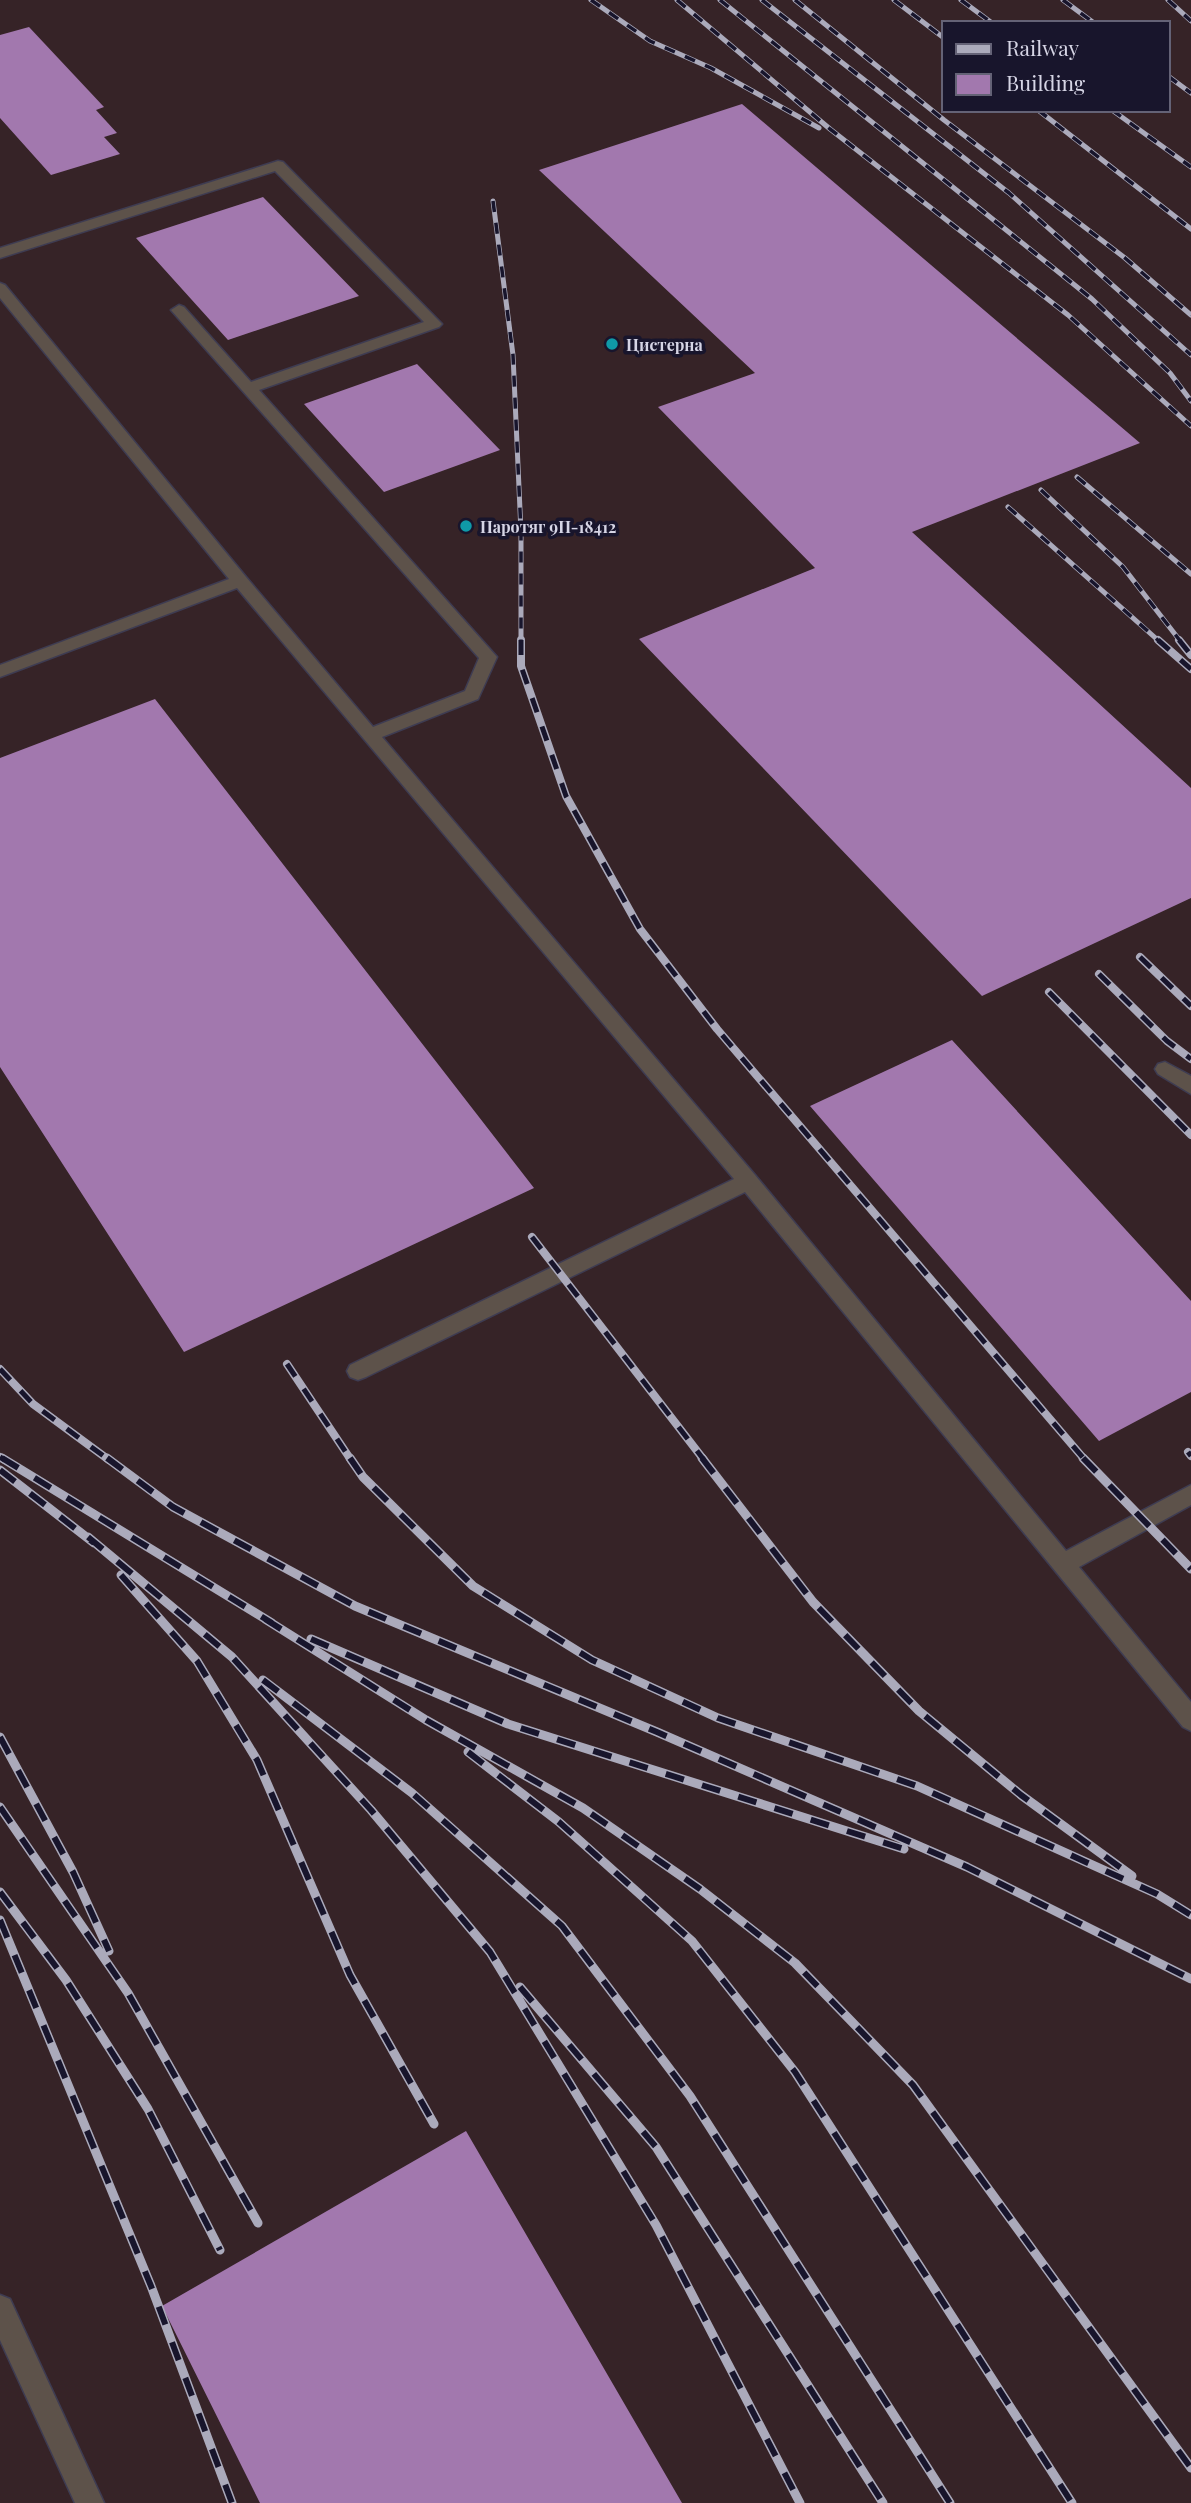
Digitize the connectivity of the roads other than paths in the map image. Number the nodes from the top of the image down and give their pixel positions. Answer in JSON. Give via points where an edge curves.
{"nodes":[{"id":1,"x":0,"y":254,"type":"edge"},
{"id":2,"x":0,"y":288,"type":"edge"},
{"id":3,"x":179,"y":310,"type":"dead end"},
{"id":4,"x":248,"y":388,"type":"junction"},
{"id":5,"x":240,"y":581,"type":"junction"},
{"id":6,"x":0,"y":671,"type":"edge"},
{"id":7,"x":370,"y":735,"type":"junction"},
{"id":8,"x":1166,"y":1069,"type":"dead end"},
{"id":9,"x":1191,"y":1086,"type":"edge"},
{"id":10,"x":748,"y":1181,"type":"junction"},
{"id":11,"x":358,"y":1371,"type":"dead end"},
{"id":12,"x":1191,"y":1494,"type":"edge"},
{"id":13,"x":1063,"y":1564,"type":"junction"},
{"id":14,"x":1191,"y":1720,"type":"edge"},
{"id":15,"x":0,"y":2309,"type":"edge"},
{"id":16,"x":90,"y":2503,"type":"edge"}],
"edges":[{"from":1,"to":4,"type":"lane","via":[[278,165],[434,324]]},
{"from":2,"to":5,"type":"lane"},
{"from":3,"to":4,"type":"lane"},
{"from":4,"to":7,"type":"lane","via":[[488,657],[472,695]]},
{"from":5,"to":6,"type":"lane"},
{"from":5,"to":7,"type":"lane"},
{"from":7,"to":10,"type":"lane"},
{"from":8,"to":9,"type":"lane"},
{"from":10,"to":11,"type":"lane"},
{"from":10,"to":13,"type":"lane"},
{"from":12,"to":13,"type":"lane"},
{"from":13,"to":14,"type":"lane"},
{"from":15,"to":16,"type":"lane"}]}
